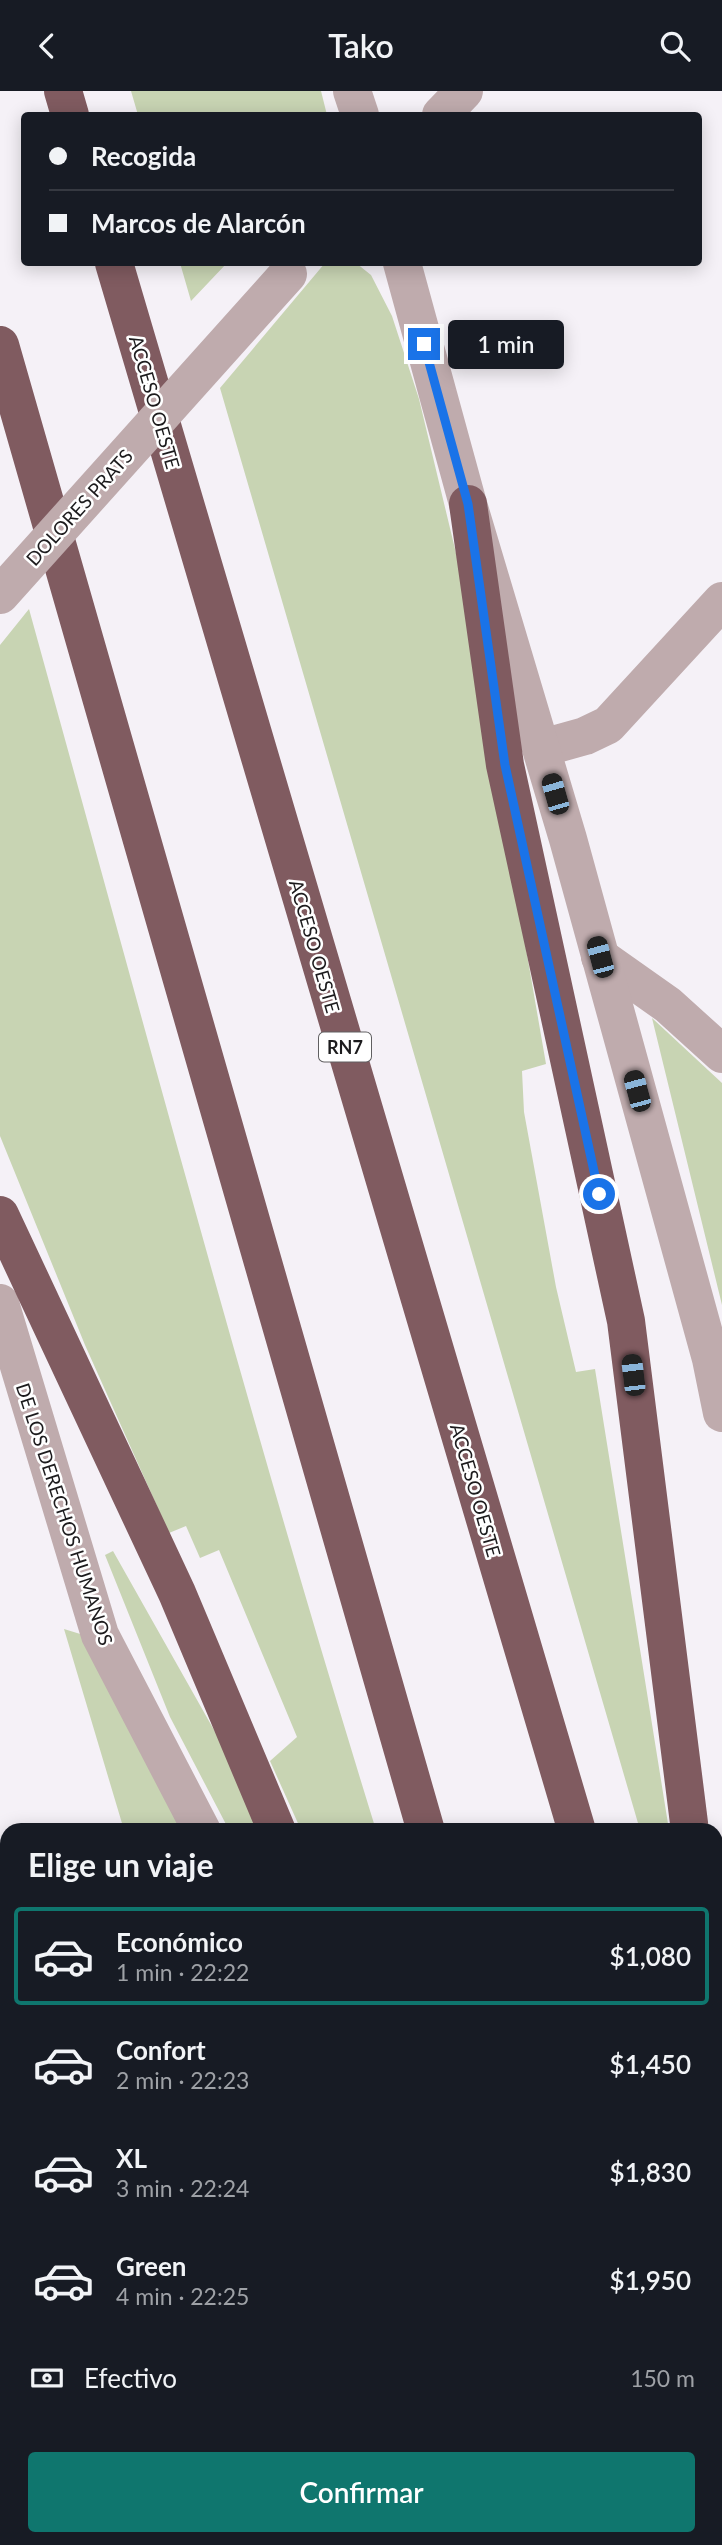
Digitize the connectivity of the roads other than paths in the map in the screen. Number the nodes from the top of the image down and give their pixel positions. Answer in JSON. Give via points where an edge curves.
{"nodes":[{"id":1,"x":63,"y":91,"type":"edge"},
{"id":2,"x":352,"y":91,"type":"edge"},
{"id":3,"x":464,"y":91,"type":"edge"},
{"id":4,"x":69,"y":112,"type":"edge"},
{"id":5,"x":359,"y":112,"type":"edge"},
{"id":6,"x":444,"y":112,"type":"edge"},
{"id":7,"x":115,"y":266,"type":"edge"},
{"id":8,"x":403,"y":266,"type":"edge"},
{"id":9,"x":294,"y":268,"type":"edge"},
{"id":10,"x":0,"y":345,"type":"edge"},
{"id":11,"x":468,"y":504,"type":"junction"},
{"id":12,"x":0,"y":595,"type":"edge"},
{"id":13,"x":722,"y":601,"type":"edge"},
{"id":14,"x":542,"y":748,"type":"junction"},
{"id":15,"x":600,"y":957,"type":"junction"},
{"id":16,"x":722,"y":1054,"type":"edge"},
{"id":17,"x":0,"y":1215,"type":"edge"},
{"id":18,"x":0,"y":1303,"type":"edge"},
{"id":19,"x":716,"y":1354,"type":"edge"},
{"id":20,"x":11,"y":1394,"type":"edge"},
{"id":21,"x":722,"y":1413,"type":"edge"},
{"id":22,"x":198,"y":1823,"type":"edge"},
{"id":23,"x":274,"y":1823,"type":"edge"},
{"id":24,"x":424,"y":1823,"type":"edge"},
{"id":25,"x":575,"y":1823,"type":"edge"},
{"id":26,"x":689,"y":1823,"type":"edge"}],
"edges":[{"from":1,"to":4,"type":"highway"},
{"from":2,"to":5,"type":"street"},
{"from":3,"to":6,"type":"street"},
{"from":7,"to":25,"type":"highway","name":"ACCESO OESTE","number":"RN7"},
{"from":8,"to":11,"type":"street"},
{"from":9,"to":12,"type":"street","name":"DOLORES PRATS","bridge":true},
{"from":10,"to":24,"type":"highway"},
{"from":11,"to":14,"type":"street"},
{"from":11,"to":26,"type":"highway","via":[[505,765],[626,1321]]},
{"from":13,"to":14,"type":"street","via":[[608,725]]},
{"from":14,"to":15,"type":"street"},
{"from":15,"to":16,"type":"street","via":[[668,1005]]},
{"from":15,"to":19,"type":"street"},
{"from":17,"to":23,"type":"highway","via":[[177,1593]]},
{"from":18,"to":20,"type":"street","name":"DE LOS DERECHOS HUMANOS"},
{"from":19,"to":21,"type":"street"},
{"from":20,"to":22,"type":"street","name":"DE LOS DERECHOS HUMANOS","via":[[100,1635]]}]}
